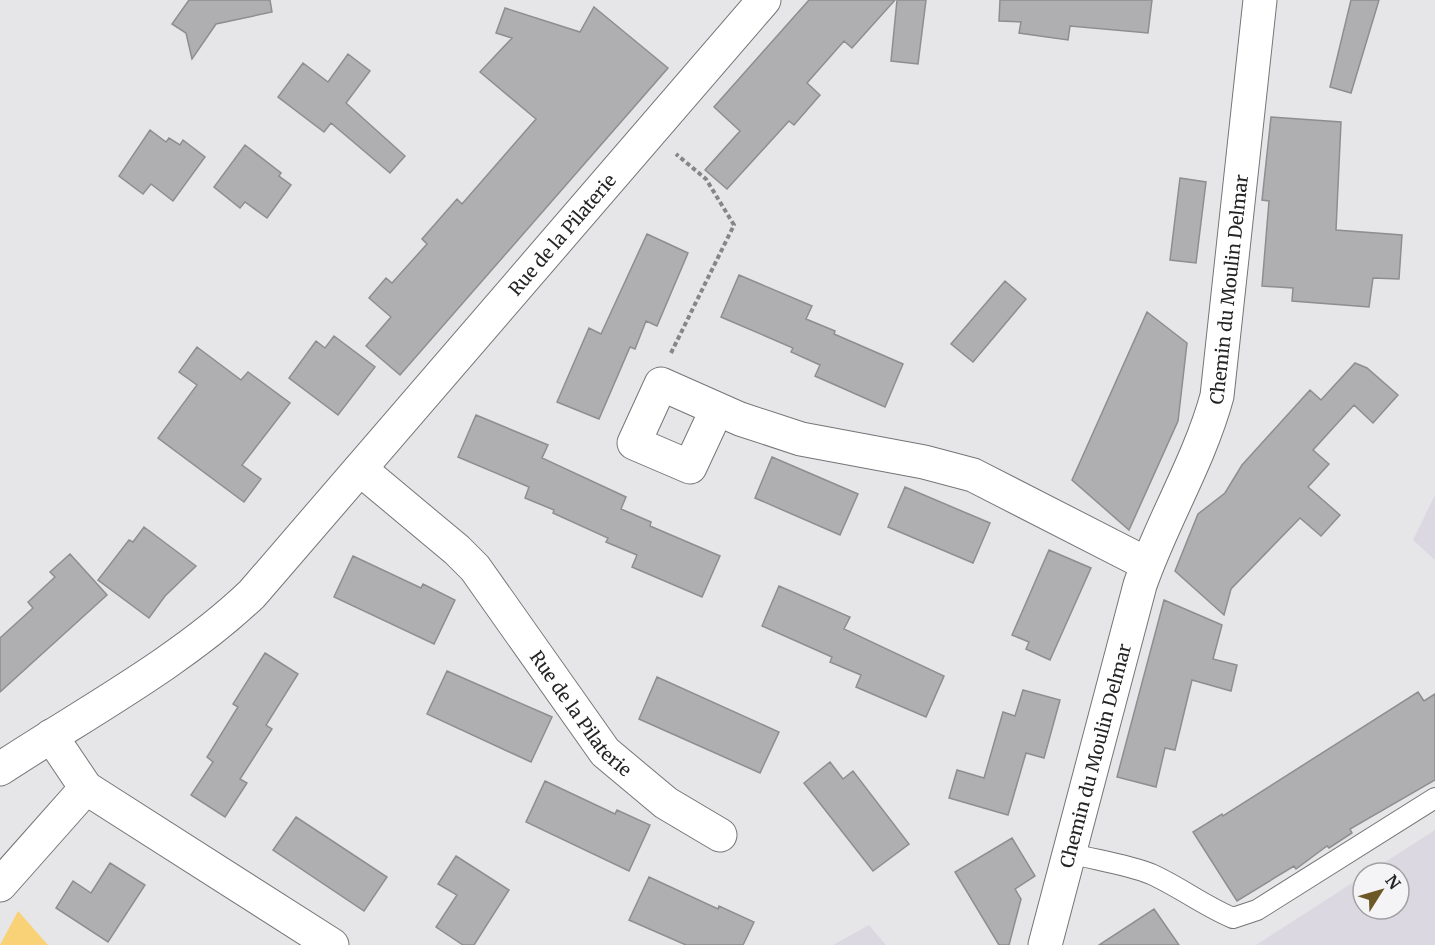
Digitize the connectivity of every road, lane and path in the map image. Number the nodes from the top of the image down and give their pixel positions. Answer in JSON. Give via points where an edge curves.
{"nodes":[{"id":1,"x":764,"y":0,"type":"edge"},
{"id":2,"x":1260,"y":0,"type":"edge"},
{"id":3,"x":650,"y":133,"type":"junction"},
{"id":4,"x":661,"y":384,"type":"junction"},
{"id":5,"x":717,"y":409,"type":"junction"},
{"id":6,"x":360,"y":469,"type":"junction"},
{"id":7,"x":1147,"y":564,"type":"junction"},
{"id":8,"x":51,"y":736,"type":"junction"},
{"id":9,"x":0,"y":769,"type":"edge"},
{"id":10,"x":86,"y":788,"type":"junction"},
{"id":11,"x":1435,"y":798,"type":"edge"},
{"id":12,"x":720,"y":835,"type":"dead end"},
{"id":13,"x":1069,"y":854,"type":"junction"},
{"id":14,"x":0,"y":885,"type":"edge"},
{"id":15,"x":331,"y":945,"type":"edge"},
{"id":16,"x":1045,"y":945,"type":"edge"}],
"edges":[{"from":1,"to":3,"type":"street","name":"Rue de la Pilaterie"},
{"from":2,"to":7,"type":"street","name":"Chemin du Moulin Delmar","via":[[1217,396]]},
{"from":3,"to":4,"type":"path","via":[[706,179],[734,225],[661,375]]},
{"from":3,"to":6,"type":"street","name":"Rue de la Pilaterie"},
{"from":4,"to":5,"type":"street"},
{"from":4,"to":5,"type":"street","via":[[634,442],[690,467]]},
{"from":5,"to":7,"type":"street","via":[[801,439],[924,462],[973,476]]},
{"from":6,"to":8,"type":"street","name":"Rue de la Pilaterie","via":[[231,614]]},
{"from":6,"to":12,"type":"street","name":"Rue de la Pilaterie","via":[[475,568],[605,752],[666,803]]},
{"from":7,"to":13,"type":"street","name":"Chemin du Moulin Delmar"},
{"from":8,"to":9,"type":"street","name":"Rue de la Pilaterie"},
{"from":8,"to":10,"type":"street"},
{"from":10,"to":14,"type":"street"},
{"from":10,"to":15,"type":"street"},
{"from":11,"to":13,"type":"lane","via":[[1257,910],[1233,918],[1147,873]]},
{"from":13,"to":16,"type":"street","name":"Chemin du Moulin Delmar"}]}
